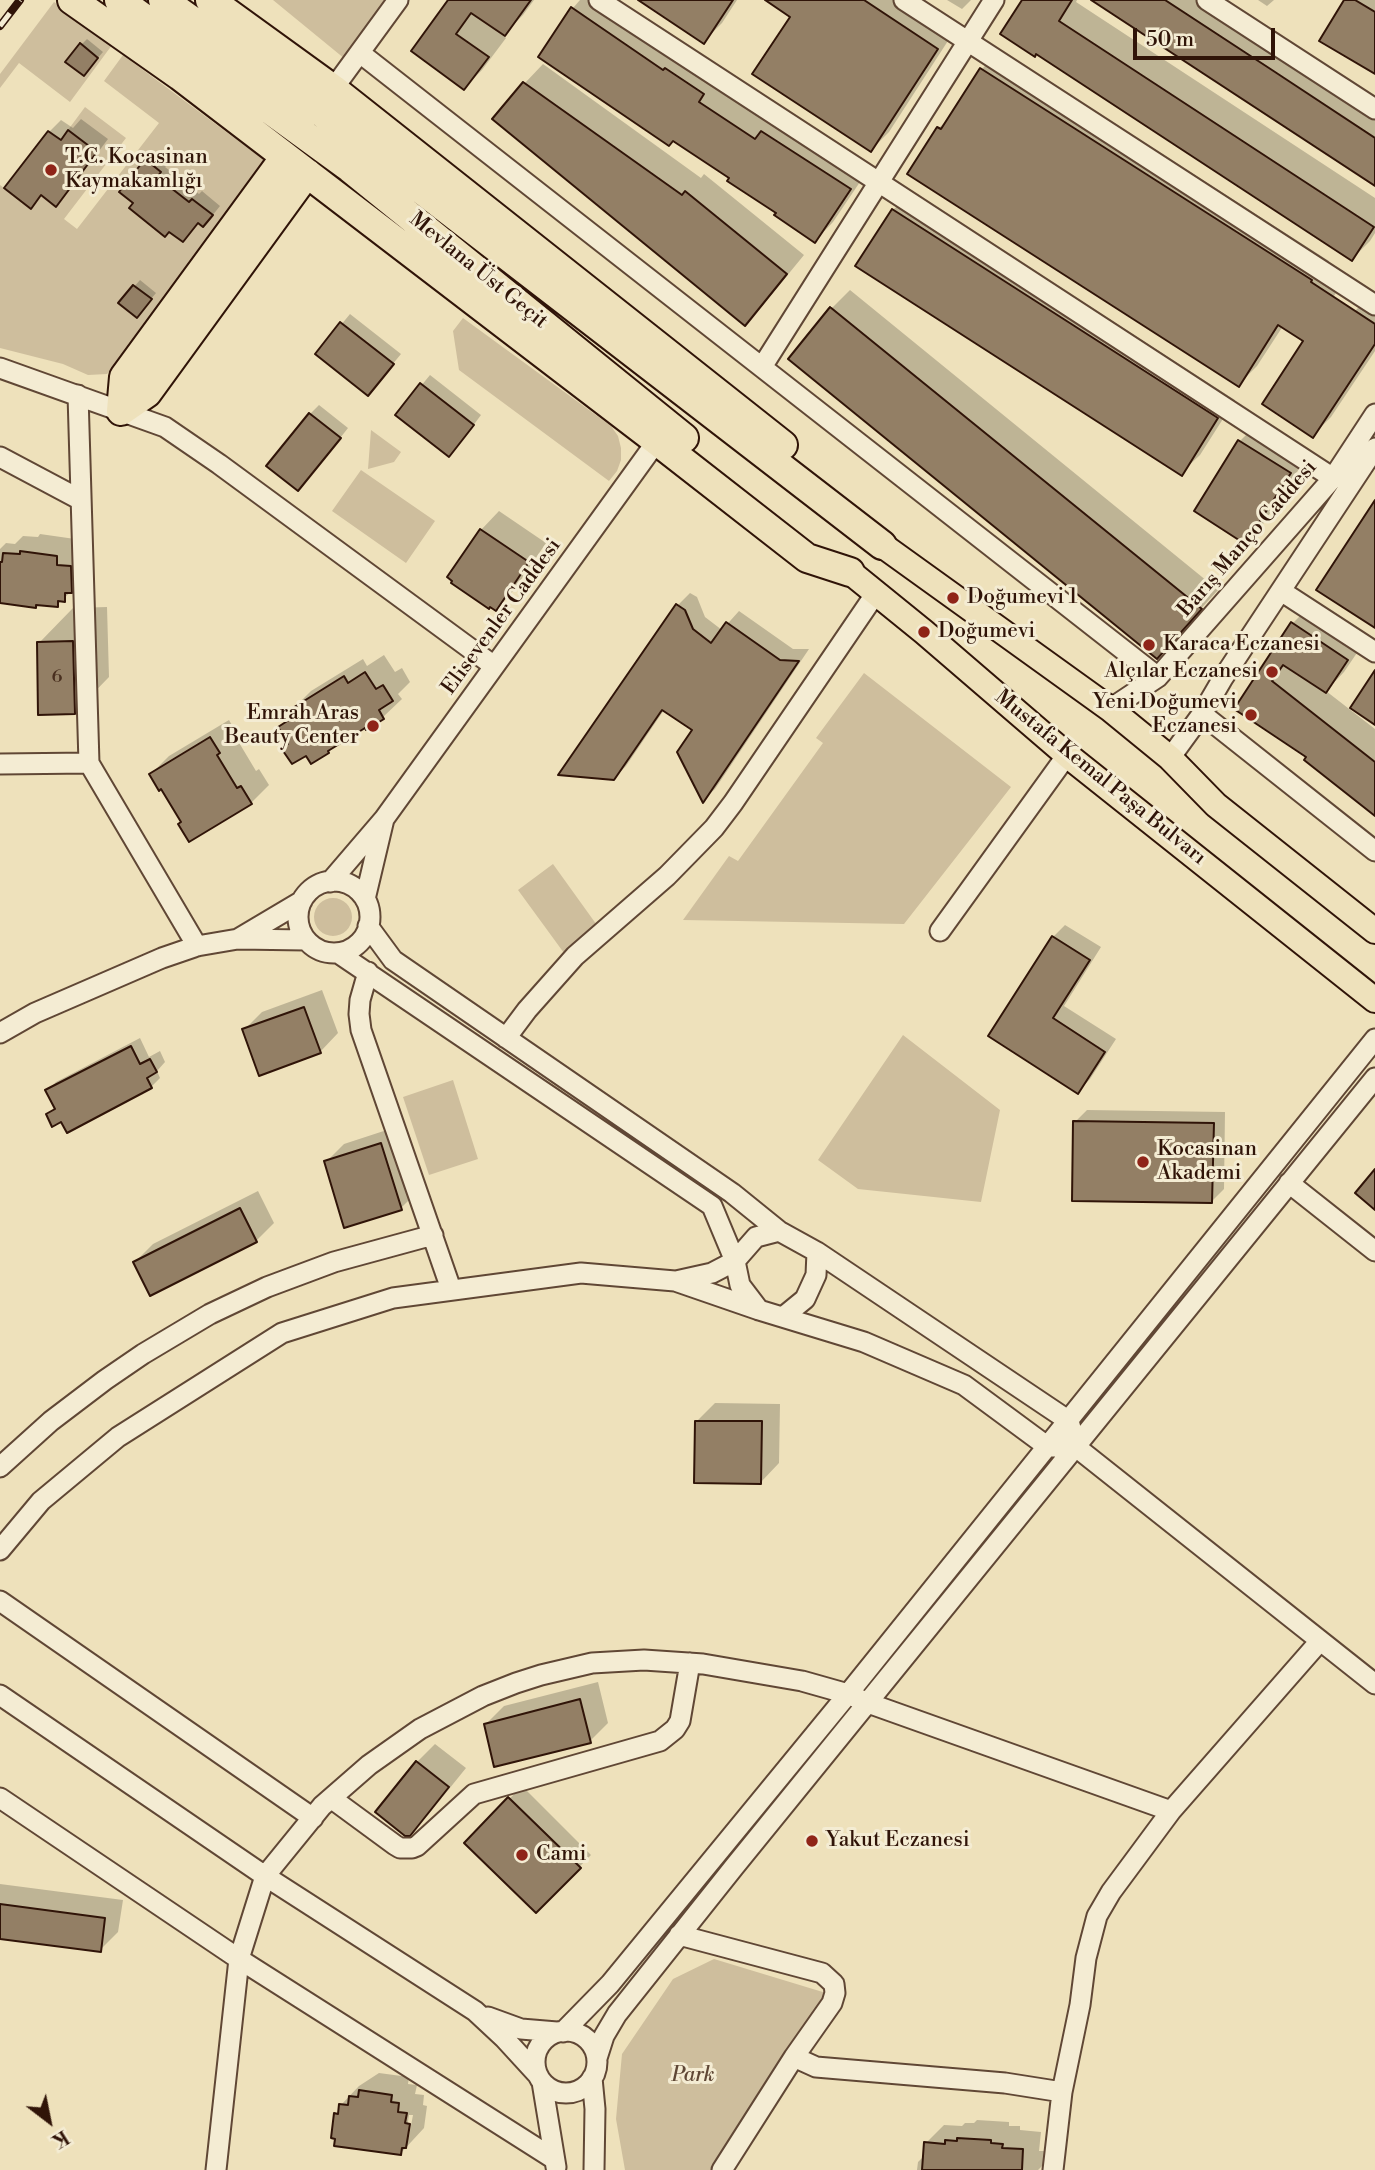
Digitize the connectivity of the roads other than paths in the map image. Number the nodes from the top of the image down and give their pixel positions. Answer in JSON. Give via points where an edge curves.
{"nodes":[{"id":1,"x":72,"y":0,"type":"edge"},
{"id":2,"x":119,"y":0,"type":"edge"},
{"id":3,"x":163,"y":0,"type":"edge"},
{"id":4,"x":210,"y":0,"type":"edge"},
{"id":5,"x":398,"y":0,"type":"edge"},
{"id":6,"x":599,"y":0,"type":"edge"},
{"id":7,"x":904,"y":0,"type":"edge"},
{"id":8,"x":994,"y":0,"type":"edge"},
{"id":9,"x":1206,"y":0,"type":"edge"},
{"id":10,"x":968,"y":41,"type":"junction"},
{"id":11,"x":360,"y":52,"type":"junction"},
{"id":12,"x":333,"y":89,"type":"junction"},
{"id":13,"x":1375,"y":109,"type":"edge"},
{"id":14,"x":296,"y":165,"type":"junction"},
{"id":15,"x":879,"y":182,"type":"junction"},
{"id":16,"x":1375,"y":305,"type":"edge"},
{"id":17,"x":0,"y":368,"type":"edge"},
{"id":18,"x":762,"y":368,"type":"junction"},
{"id":19,"x":78,"y":395,"type":"junction"},
{"id":20,"x":121,"y":411,"type":"junction"},
{"id":21,"x":1375,"y":414,"type":"edge"},
{"id":22,"x":657,"y":440,"type":"junction"},
{"id":23,"x":1375,"y":448,"type":"edge"},
{"id":24,"x":0,"y":457,"type":"edge"},
{"id":25,"x":1333,"y":478,"type":"junction"},
{"id":26,"x":81,"y":500,"type":"junction"},
{"id":27,"x":882,"y":545,"type":"junction"},
{"id":28,"x":827,"y":554,"type":"joint"},
{"id":29,"x":850,"y":572,"type":"junction"},
{"id":30,"x":1281,"y":591,"type":"junction"},
{"id":31,"x":876,"y":593,"type":"junction"},
{"id":32,"x":1375,"y":652,"type":"edge"},
{"id":33,"x":494,"y":666,"type":"junction"},
{"id":34,"x":1158,"y":677,"type":"junction"},
{"id":35,"x":1110,"y":709,"type":"junction"},
{"id":36,"x":1202,"y":714,"type":"junction"},
{"id":37,"x":1067,"y":755,"type":"junction"},
{"id":38,"x":1170,"y":758,"type":"junction"},
{"id":39,"x":89,"y":763,"type":"junction"},
{"id":40,"x":0,"y":764,"type":"edge"},
{"id":41,"x":384,"y":819,"type":"junction"},
{"id":42,"x":1375,"y":851,"type":"edge"},
{"id":43,"x":330,"y":882,"type":"junction"},
{"id":44,"x":365,"y":899,"type":"junction"},
{"id":45,"x":302,"y":901,"type":"junction"},
{"id":46,"x":368,"y":926,"type":"junction"},
{"id":47,"x":940,"y":931,"type":"dead end"},
{"id":48,"x":1375,"y":931,"type":"edge"},
{"id":49,"x":238,"y":939,"type":"junction"},
{"id":50,"x":306,"y":940,"type":"junction"},
{"id":51,"x":197,"y":946,"type":"junction"},
{"id":52,"x":338,"y":953,"type":"junction"},
{"id":53,"x":368,"y":972,"type":"junction"},
{"id":54,"x":1375,"y":1000,"type":"edge"},
{"id":55,"x":0,"y":1033,"type":"edge"},
{"id":56,"x":506,"y":1038,"type":"junction"},
{"id":57,"x":1375,"y":1039,"type":"edge"},
{"id":58,"x":1375,"y":1078,"type":"edge"},
{"id":59,"x":1289,"y":1183,"type":"junction"},
{"id":60,"x":779,"y":1231,"type":"junction"},
{"id":61,"x":433,"y":1235,"type":"junction"},
{"id":62,"x":1375,"y":1251,"type":"edge"},
{"id":63,"x":817,"y":1252,"type":"junction"},
{"id":64,"x":735,"y":1261,"type":"junction"},
{"id":65,"x":675,"y":1281,"type":"junction"},
{"id":66,"x":451,"y":1289,"type":"junction"},
{"id":67,"x":759,"y":1310,"type":"junction"},
{"id":68,"x":783,"y":1317,"type":"junction"},
{"id":69,"x":1069,"y":1421,"type":"junction"},
{"id":70,"x":1048,"y":1447,"type":"junction"},
{"id":71,"x":1076,"y":1447,"type":"junction"},
{"id":72,"x":0,"y":1467,"type":"edge"},
{"id":73,"x":0,"y":1550,"type":"edge"},
{"id":74,"x":0,"y":1601,"type":"edge"},
{"id":75,"x":1320,"y":1641,"type":"junction"},
{"id":76,"x":690,"y":1663,"type":"junction"},
{"id":77,"x":1375,"y":1684,"type":"edge"},
{"id":78,"x":848,"y":1694,"type":"junction"},
{"id":79,"x":0,"y":1695,"type":"edge"},
{"id":80,"x":868,"y":1703,"type":"junction"},
{"id":81,"x":0,"y":1798,"type":"edge"},
{"id":82,"x":331,"y":1798,"type":"junction"},
{"id":83,"x":1171,"y":1811,"type":"junction"},
{"id":84,"x":313,"y":1818,"type":"junction"},
{"id":85,"x":265,"y":1876,"type":"junction"},
{"id":86,"x":679,"y":1935,"type":"junction"},
{"id":87,"x":239,"y":1959,"type":"junction"},
{"id":88,"x":475,"y":2011,"type":"junction"},
{"id":89,"x":560,"y":2032,"type":"junction"},
{"id":90,"x":597,"y":2057,"type":"junction"},
{"id":91,"x":794,"y":2057,"type":"junction"},
{"id":92,"x":539,"y":2078,"type":"junction"},
{"id":93,"x":592,"y":2078,"type":"junction"},
{"id":94,"x":1062,"y":2092,"type":"junction"},
{"id":95,"x":555,"y":2164,"type":"edge"},
{"id":96,"x":216,"y":2170,"type":"edge"},
{"id":97,"x":594,"y":2170,"type":"edge"},
{"id":98,"x":722,"y":2170,"type":"edge"},
{"id":99,"x":1053,"y":2170,"type":"edge"}],
"edges":[{"from":1,"to":14,"type":"highway"},
{"from":2,"to":28,"type":"highway","name":"Mevlana Üst Geçit","via":[[349,168]]},
{"from":3,"to":27,"type":"highway","name":"Mevlana Üst Geçit","via":[[322,113]]},
{"from":4,"to":12,"type":"highway"},
{"from":5,"to":11,"type":"street"},
{"from":6,"to":15,"type":"street"},
{"from":7,"to":10,"type":"street"},
{"from":8,"to":10,"type":"street"},
{"from":9,"to":13,"type":"street"},
{"from":10,"to":15,"type":"street"},
{"from":10,"to":16,"type":"street"},
{"from":11,"to":12,"type":"street"},
{"from":11,"to":18,"type":"street"},
{"from":12,"to":27,"type":"highway","via":[[861,506]]},
{"from":14,"to":20,"type":"highway","via":[[124,377]]},
{"from":14,"to":22,"type":"highway"},
{"from":15,"to":18,"type":"street"},
{"from":15,"to":25,"type":"street"},
{"from":17,"to":19,"type":"street"},
{"from":18,"to":34,"type":"street"},
{"from":19,"to":20,"type":"street"},
{"from":19,"to":26,"type":"street"},
{"from":20,"to":33,"type":"street","via":[[165,427],[196,447]]},
{"from":21,"to":25,"type":"street","name":"Barış Manço Caddesi"},
{"from":22,"to":29,"type":"highway","via":[[807,558]]},
{"from":22,"to":33,"type":"street","name":"Elisevenler Caddesi"},
{"from":23,"to":30,"type":"street","name":"Barış Manço Caddesi"},
{"from":24,"to":26,"type":"street"},
{"from":25,"to":34,"type":"street","name":"Barış Manço Caddesi"},
{"from":26,"to":39,"type":"street"},
{"from":27,"to":35,"type":"main road"},
{"from":28,"to":29,"type":"highway","name":"Mustafa Kemal Paşa Bulvarı"},
{"from":29,"to":31,"type":"main road","name":"Mustafa Kemal Paşa Bulvarı"},
{"from":30,"to":32,"type":"street"},
{"from":30,"to":36,"type":"street","name":"Barış Manço Caddesi"},
{"from":31,"to":37,"type":"main road","name":"Mustafa Kemal Paşa Bulvarı"},
{"from":31,"to":56,"type":"street","via":[[714,828],[575,956]]},
{"from":33,"to":41,"type":"street","name":"Elisevenler Caddesi"},
{"from":34,"to":35,"type":"street","name":"Barış Manço Caddesi"},
{"from":35,"to":38,"type":"main road"},
{"from":36,"to":38,"type":"street","name":"Barış Manço Caddesi"},
{"from":36,"to":42,"type":"street"},
{"from":37,"to":47,"type":"street"},
{"from":37,"to":54,"type":"main road","name":"Mustafa Kemal Paşa Bulvarı"},
{"from":38,"to":48,"type":"main road","via":[[1216,805]]},
{"from":39,"to":40,"type":"street"},
{"from":39,"to":51,"type":"street"},
{"from":41,"to":43,"type":"street","name":"Elisevenler Caddesi"},
{"from":41,"to":44,"type":"street"},
{"from":43,"to":44,"type":"street","via":[[347,884]]},
{"from":43,"to":45,"type":"street","via":[[313,888]]},
{"from":44,"to":46,"type":"street"},
{"from":45,"to":49,"type":"street"},
{"from":45,"to":50,"type":"street","via":[[298,918]]},
{"from":46,"to":52,"type":"street","via":[[359,943]]},
{"from":46,"to":56,"type":"street","via":[[393,960]]},
{"from":49,"to":50,"type":"street"},
{"from":49,"to":51,"type":"street"},
{"from":50,"to":52,"type":"street","via":[[315,948]]},
{"from":51,"to":55,"type":"street","via":[[35,1013]]},
{"from":52,"to":53,"type":"street"},
{"from":53,"to":61,"type":"street","via":[[360,1000],[361,1030]]},
{"from":53,"to":64,"type":"street","via":[[712,1206]]},
{"from":56,"to":60,"type":"street","via":[[732,1193]]},
{"from":57,"to":69,"type":"street"},
{"from":58,"to":59,"type":"street"},
{"from":59,"to":62,"type":"street"},
{"from":59,"to":71,"type":"street"},
{"from":60,"to":63,"type":"street"},
{"from":60,"to":64,"type":"street","via":[[756,1237]]},
{"from":61,"to":66,"type":"street"},
{"from":61,"to":72,"type":"street","via":[[334,1262],[210,1314],[105,1380]]},
{"from":63,"to":68,"type":"street","via":[[816,1275],[805,1299]]},
{"from":63,"to":69,"type":"street"},
{"from":64,"to":65,"type":"street","via":[[712,1273]]},
{"from":64,"to":67,"type":"street","via":[[740,1285]]},
{"from":65,"to":66,"type":"street","via":[[581,1273]]},
{"from":65,"to":67,"type":"street"},
{"from":66,"to":73,"type":"street","via":[[393,1298],[282,1333],[117,1437],[41,1501]]},
{"from":67,"to":68,"type":"street"},
{"from":68,"to":70,"type":"street","via":[[864,1342],[964,1385]]},
{"from":69,"to":70,"type":"street"},
{"from":69,"to":71,"type":"street"},
{"from":70,"to":71,"type":"street"},
{"from":70,"to":78,"type":"street"},
{"from":71,"to":75,"type":"street"},
{"from":71,"to":80,"type":"street"},
{"from":74,"to":84,"type":"street"},
{"from":75,"to":77,"type":"street"},
{"from":75,"to":83,"type":"street"},
{"from":76,"to":78,"type":"street","via":[[802,1681]]},
{"from":76,"to":82,"type":"street","via":[[592,1663],[516,1683],[420,1729]]},
{"from":76,"to":82,"type":"street","via":[[680,1721],[668,1736],[652,1745],[474,1794],[412,1848],[395,1846]]},
{"from":78,"to":80,"type":"street"},
{"from":78,"to":89,"type":"street","via":[[610,1984]]},
{"from":79,"to":85,"type":"street"},
{"from":80,"to":83,"type":"street"},
{"from":80,"to":86,"type":"street"},
{"from":81,"to":87,"type":"street"},
{"from":82,"to":84,"type":"street"},
{"from":83,"to":94,"type":"street","via":[[1097,1916]]},
{"from":84,"to":85,"type":"street"},
{"from":85,"to":87,"type":"street"},
{"from":85,"to":88,"type":"street"},
{"from":86,"to":90,"type":"street","via":[[609,2026]]},
{"from":86,"to":91,"type":"street","via":[[822,1973],[831,1980],[832,2003]]},
{"from":87,"to":95,"type":"street"},
{"from":87,"to":96,"type":"street"},
{"from":88,"to":89,"type":"street","via":[[521,2029]]},
{"from":88,"to":92,"type":"street"},
{"from":89,"to":90,"type":"street","via":[[578,2033],[587,2039]]},
{"from":89,"to":92,"type":"street","via":[[540,2045],[535,2064]]},
{"from":90,"to":93,"type":"street"},
{"from":91,"to":94,"type":"street","via":[[816,2067]]},
{"from":91,"to":98,"type":"street"},
{"from":92,"to":93,"type":"street","via":[[558,2092],[568,2093],[586,2086]]},
{"from":92,"to":95,"type":"street"},
{"from":93,"to":97,"type":"street"},
{"from":94,"to":99,"type":"street"}]}
